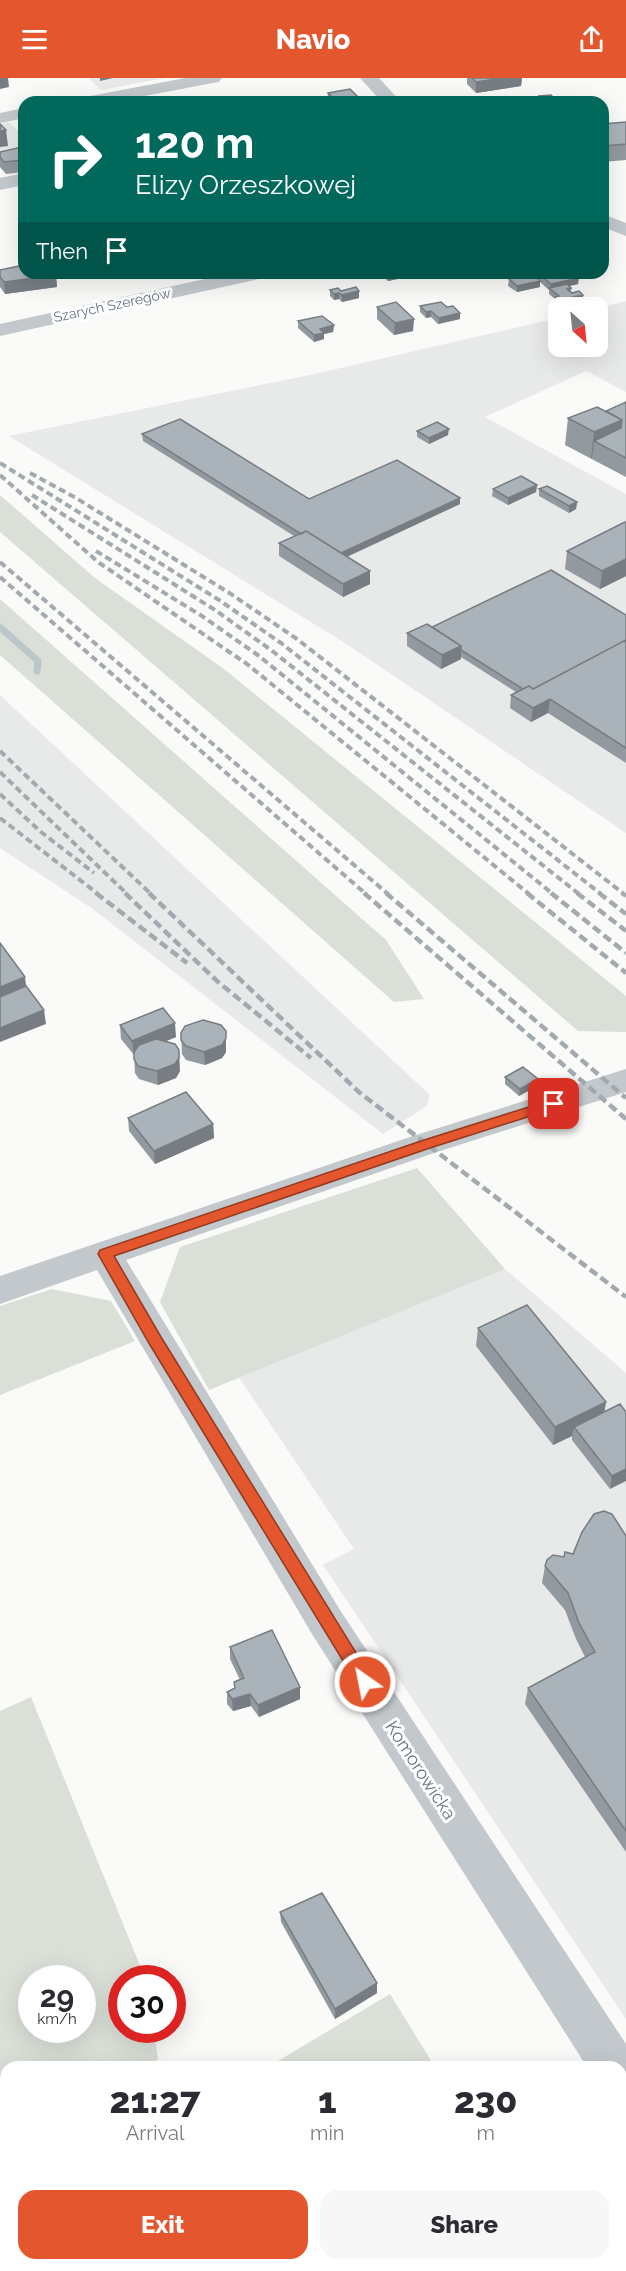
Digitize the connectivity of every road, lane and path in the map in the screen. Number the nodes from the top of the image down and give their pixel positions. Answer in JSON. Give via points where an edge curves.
{"nodes":[{"id":1,"x":213,"y":78,"type":"edge"},
{"id":2,"x":369,"y":78,"type":"edge"},
{"id":3,"x":117,"y":96,"type":"edge"},
{"id":4,"x":386,"y":96,"type":"edge"},
{"id":5,"x":18,"y":114,"type":"edge"},
{"id":6,"x":0,"y":118,"type":"edge"},
{"id":7,"x":18,"y":180,"type":"edge"},
{"id":8,"x":0,"y":184,"type":"edge"},
{"id":9,"x":609,"y":223,"type":"edge"},
{"id":10,"x":626,"y":230,"type":"edge"},
{"id":11,"x":232,"y":279,"type":"edge"},
{"id":12,"x":0,"y":330,"type":"edge"},
{"id":13,"x":626,"y":1080,"type":"edge"},
{"id":14,"x":105,"y":1254,"type":"junction"},
{"id":15,"x":0,"y":1290,"type":"edge"},
{"id":16,"x":610,"y":2061,"type":"edge"}],
"edges":[{"from":1,"to":3,"type":"street"},
{"from":2,"to":4,"type":"street"},
{"from":5,"to":6,"type":"street"},
{"from":7,"to":8,"type":"street"},
{"from":9,"to":10,"type":"street"},
{"from":11,"to":12,"type":"street","name":"Szarych Szeregów"},
{"from":13,"to":14,"type":"street"},
{"from":14,"to":15,"type":"street"},
{"from":14,"to":16,"type":"street","name":"Komorowicka","via":[[326,1622]]}]}
